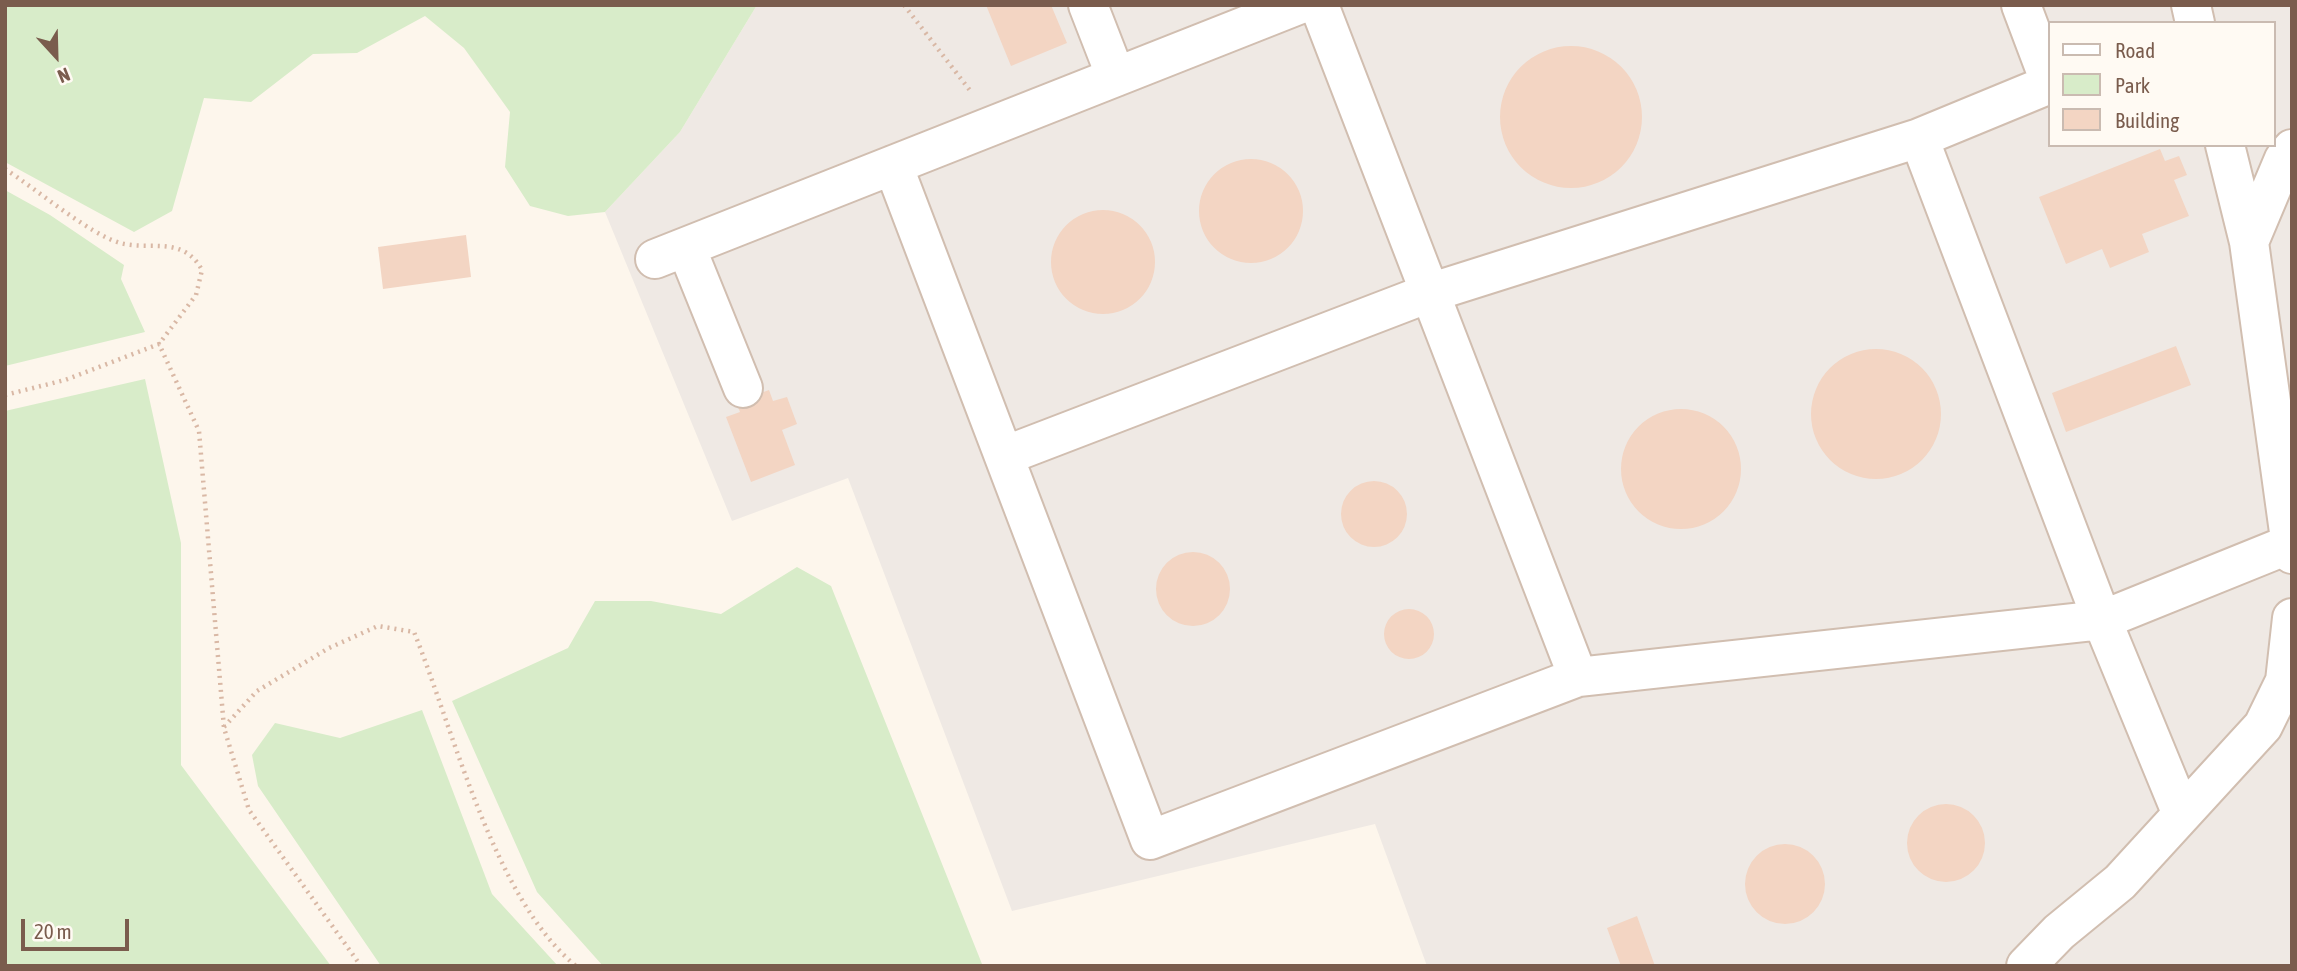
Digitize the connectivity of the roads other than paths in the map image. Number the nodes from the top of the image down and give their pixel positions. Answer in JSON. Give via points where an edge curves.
{"nodes":[{"id":1,"x":1088,"y":5,"type":"edge"},
{"id":2,"x":1298,"y":5,"type":"edge"},
{"id":3,"x":1319,"y":5,"type":"edge"},
{"id":4,"x":2021,"y":5,"type":"edge"},
{"id":5,"x":1116,"y":77,"type":"junction"},
{"id":6,"x":2048,"y":78,"type":"edge"},
{"id":7,"x":2048,"y":84,"type":"edge"},
{"id":8,"x":1919,"y":138,"type":"junction"},
{"id":9,"x":2225,"y":147,"type":"edge"},
{"id":10,"x":2292,"y":149,"type":"edge"},
{"id":11,"x":893,"y":166,"type":"junction"},
{"id":12,"x":2249,"y":242,"type":"junction"},
{"id":13,"x":1429,"y":293,"type":"junction"},
{"id":14,"x":743,"y":388,"type":"dead end"},
{"id":15,"x":1004,"y":456,"type":"junction"},
{"id":16,"x":2291,"y":549,"type":"edge"},
{"id":17,"x":2292,"y":618,"type":"edge"},
{"id":18,"x":2102,"y":620,"type":"junction"},
{"id":19,"x":1578,"y":677,"type":"junction"},
{"id":20,"x":2181,"y":812,"type":"junction"},
{"id":21,"x":2058,"y":949,"type":"edge"},
{"id":22,"x":2026,"y":966,"type":"edge"}],
"edges":[{"from":1,"to":5,"type":"lane"},
{"from":2,"to":5,"type":"lane"},
{"from":3,"to":13,"type":"lane"},
{"from":4,"to":6,"type":"lane"},
{"from":5,"to":11,"type":"lane"},
{"from":7,"to":8,"type":"lane"},
{"from":8,"to":13,"type":"lane"},
{"from":8,"to":18,"type":"lane"},
{"from":9,"to":12,"type":"lane"},
{"from":10,"to":12,"type":"lane"},
{"from":11,"to":14,"type":"lane","via":[[670,253]]},
{"from":11,"to":15,"type":"lane"},
{"from":12,"to":16,"type":"lane"},
{"from":13,"to":15,"type":"lane"},
{"from":13,"to":19,"type":"lane"},
{"from":15,"to":19,"type":"lane","via":[[1150,840]]},
{"from":16,"to":18,"type":"lane"},
{"from":17,"to":20,"type":"lane","via":[[2286,681],[2263,726]]},
{"from":18,"to":19,"type":"lane"},
{"from":18,"to":20,"type":"lane"},
{"from":20,"to":21,"type":"lane"},
{"from":21,"to":22,"type":"lane"}]}
